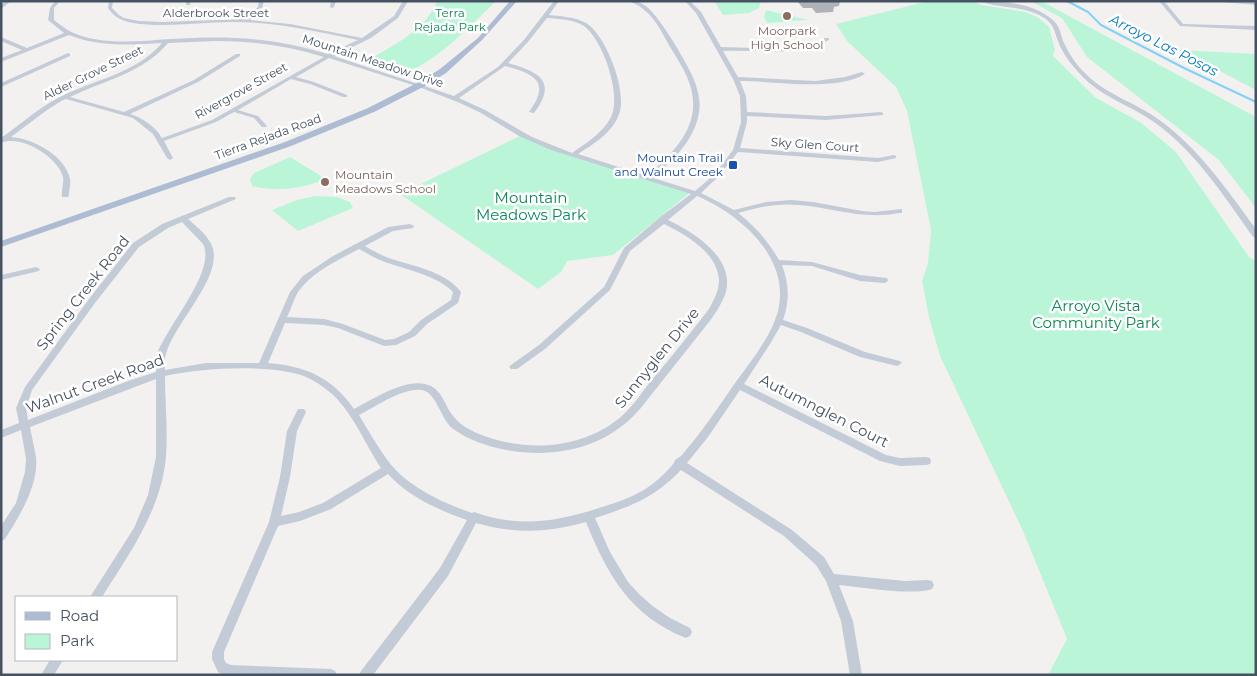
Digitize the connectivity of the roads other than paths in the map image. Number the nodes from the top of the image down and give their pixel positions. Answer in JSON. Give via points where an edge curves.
{"nodes":[{"id":1,"x":8,"y":1,"type":"edge"},
{"id":2,"x":58,"y":1,"type":"edge"},
{"id":3,"x":111,"y":1,"type":"edge"},
{"id":4,"x":262,"y":1,"type":"edge"},
{"id":5,"x":406,"y":1,"type":"edge"},
{"id":6,"x":505,"y":1,"type":"edge"},
{"id":7,"x":514,"y":1,"type":"edge"},
{"id":8,"x":557,"y":1,"type":"edge"},
{"id":9,"x":632,"y":1,"type":"edge"},
{"id":10,"x":686,"y":1,"type":"edge"},
{"id":11,"x":982,"y":1,"type":"edge"},
{"id":12,"x":1161,"y":1,"type":"edge"},
{"id":13,"x":1222,"y":1,"type":"edge"},
{"id":14,"x":993,"y":2,"type":"edge"},
{"id":15,"x":1256,"y":4,"type":"edge"},
{"id":16,"x":1,"y":8,"type":"edge"},
{"id":17,"x":546,"y":16,"type":"junction"},
{"id":18,"x":246,"y":20,"type":"junction"},
{"id":19,"x":1256,"y":28,"type":"edge"},
{"id":20,"x":68,"y":33,"type":"junction"},
{"id":21,"x":1,"y":39,"type":"edge"},
{"id":22,"x":827,"y":39,"type":"dead end"},
{"id":23,"x":167,"y":40,"type":"junction"},
{"id":24,"x":363,"y":40,"type":"junction"},
{"id":25,"x":719,"y":48,"type":"junction"},
{"id":26,"x":25,"y":49,"type":"junction"},
{"id":27,"x":68,"y":55,"type":"dead end"},
{"id":28,"x":238,"y":55,"type":"dead end"},
{"id":29,"x":328,"y":56,"type":"junction"},
{"id":30,"x":1,"y":60,"type":"edge"},
{"id":31,"x":505,"y":64,"type":"junction"},
{"id":32,"x":862,"y":74,"type":"dead end"},
{"id":33,"x":290,"y":77,"type":"junction"},
{"id":34,"x":736,"y":79,"type":"junction"},
{"id":35,"x":415,"y":84,"type":"junction"},
{"id":36,"x":1,"y":85,"type":"edge"},
{"id":37,"x":345,"y":96,"type":"dead end"},
{"id":38,"x":65,"y":97,"type":"junction"},
{"id":39,"x":454,"y":99,"type":"junction"},
{"id":40,"x":233,"y":110,"type":"junction"},
{"id":41,"x":532,"y":112,"type":"dead end"},
{"id":42,"x":126,"y":113,"type":"junction"},
{"id":43,"x":745,"y":114,"type":"junction"},
{"id":44,"x":881,"y":114,"type":"dead end"},
{"id":45,"x":264,"y":126,"type":"dead end"},
{"id":46,"x":3,"y":140,"type":"edge"},
{"id":47,"x":161,"y":140,"type":"junction"},
{"id":48,"x":736,"y":150,"type":"junction"},
{"id":49,"x":574,"y":154,"type":"junction"},
{"id":50,"x":894,"y":157,"type":"dead end"},
{"id":51,"x":170,"y":158,"type":"dead end"},
{"id":52,"x":649,"y":178,"type":"junction"},
{"id":53,"x":697,"y":193,"type":"junction"},
{"id":54,"x":65,"y":195,"type":"dead end"},
{"id":55,"x":232,"y":200,"type":"dead end"},
{"id":56,"x":899,"y":211,"type":"dead end"},
{"id":57,"x":732,"y":213,"type":"junction"},
{"id":58,"x":183,"y":218,"type":"junction"},
{"id":59,"x":662,"y":220,"type":"junction"},
{"id":60,"x":410,"y":226,"type":"dead end"},
{"id":61,"x":1256,"y":235,"type":"edge"},
{"id":62,"x":1,"y":237,"type":"edge"},
{"id":63,"x":1,"y":244,"type":"edge"},
{"id":64,"x":360,"y":246,"type":"junction"},
{"id":65,"x":777,"y":262,"type":"junction"},
{"id":66,"x":36,"y":269,"type":"dead end"},
{"id":67,"x":1,"y":278,"type":"edge"},
{"id":68,"x":884,"y":280,"type":"dead end"},
{"id":69,"x":284,"y":320,"type":"junction"},
{"id":70,"x":778,"y":321,"type":"junction"},
{"id":71,"x":897,"y":363,"type":"dead end"},
{"id":72,"x":262,"y":366,"type":"junction"},
{"id":73,"x":514,"y":367,"type":"dead end"},
{"id":74,"x":161,"y":374,"type":"junction"},
{"id":75,"x":739,"y":385,"type":"junction"},
{"id":76,"x":301,"y":412,"type":"dead end"},
{"id":77,"x":354,"y":413,"type":"junction"},
{"id":78,"x":24,"y":425,"type":"junction"},
{"id":79,"x":1,"y":434,"type":"edge"},
{"id":80,"x":926,"y":461,"type":"dead end"},
{"id":81,"x":679,"y":464,"type":"junction"},
{"id":82,"x":388,"y":469,"type":"junction"},
{"id":83,"x":589,"y":516,"type":"junction"},
{"id":84,"x":474,"y":517,"type":"junction"},
{"id":85,"x":274,"y":522,"type":"junction"},
{"id":86,"x":1,"y":536,"type":"edge"},
{"id":87,"x":831,"y":579,"type":"junction"},
{"id":88,"x":928,"y":585,"type":"dead end"},
{"id":89,"x":97,"y":596,"type":"edge"},
{"id":90,"x":686,"y":632,"type":"dead end"},
{"id":91,"x":55,"y":661,"type":"edge"},
{"id":92,"x":47,"y":675,"type":"edge"},
{"id":93,"x":331,"y":675,"type":"edge"},
{"id":94,"x":365,"y":675,"type":"edge"},
{"id":95,"x":856,"y":675,"type":"edge"}],
"edges":[{"from":1,"to":16,"type":"street"},
{"from":2,"to":20,"type":"street","name":"Mountain Meadow Drive","via":[[52,8],[51,20]]},
{"from":3,"to":18,"type":"street","name":"Alderbrook Street","via":[[110,8],[114,14],[136,22]]},
{"from":4,"to":18,"type":"street"},
{"from":5,"to":24,"type":"street","name":"Rivergrove Street","via":[[388,25]]},
{"from":6,"to":35,"type":"main road","name":"Tierra Rejada Road","via":[[458,50]]},
{"from":7,"to":35,"type":"main road","name":"Tierra Rejada Road","via":[[463,56],[443,71]]},
{"from":8,"to":17,"type":"street"},
{"from":9,"to":52,"type":"street","via":[[648,9],[661,26],[690,77],[697,99],[693,127],[683,145]]},
{"from":10,"to":25,"type":"street","via":[[698,12]]},
{"from":11,"to":14,"type":"street"},
{"from":12,"to":19,"type":"street","via":[[1182,25]]},
{"from":13,"to":15,"type":"street"},
{"from":14,"to":61,"type":"street","via":[[1025,9],[1051,21],[1070,59],[1084,75],[1100,89],[1157,121],[1192,150]]},
{"from":17,"to":31,"type":"street"},
{"from":17,"to":49,"type":"street","via":[[579,22],[591,29],[616,81],[619,96],[617,112],[610,124]]},
{"from":18,"to":24,"type":"street","name":"Alderbrook Street","via":[[293,25]]},
{"from":20,"to":23,"type":"street","name":"Mountain Meadow Drive","via":[[91,40],[117,42]]},
{"from":20,"to":26,"type":"street"},
{"from":21,"to":26,"type":"street"},
{"from":22,"to":25,"type":"street","via":[[812,47],[796,50]]},
{"from":23,"to":29,"type":"street","name":"Mountain Meadow Drive","via":[[264,42]]},
{"from":23,"to":38,"type":"street","name":"Alder Grove Street","via":[[160,51],[140,64]]},
{"from":24,"to":29,"type":"street","name":"Rivergrove Street"},
{"from":25,"to":34,"type":"street"},
{"from":26,"to":30,"type":"street"},
{"from":27,"to":36,"type":"street"},
{"from":28,"to":42,"type":"street","via":[[196,80]]},
{"from":29,"to":33,"type":"street","name":"Rivergrove Street"},
{"from":29,"to":35,"type":"street","name":"Mountain Meadow Drive"},
{"from":31,"to":39,"type":"street"},
{"from":31,"to":41,"type":"street","via":[[532,73],[541,82],[543,97]]},
{"from":32,"to":34,"type":"street","via":[[807,83]]},
{"from":33,"to":37,"type":"street"},
{"from":33,"to":40,"type":"street","name":"Rivergrove Street"},
{"from":34,"to":43,"type":"street","via":[[743,96]]},
{"from":35,"to":39,"type":"street","name":"Mountain Meadow Drive"},
{"from":35,"to":62,"type":"main road","name":"Tierra Rejada Road","via":[[303,133]]},
{"from":35,"to":63,"type":"main road","name":"Tierra Rejada Road","via":[[354,118],[307,137]]},
{"from":38,"to":42,"type":"street"},
{"from":38,"to":46,"type":"street","name":"Alder Grove Street"},
{"from":39,"to":49,"type":"street","name":"Mountain Meadow Drive","via":[[488,114],[522,135]]},
{"from":40,"to":45,"type":"street","via":[[256,117]]},
{"from":40,"to":47,"type":"street","name":"Rivergrove Street","via":[[203,126]]},
{"from":42,"to":47,"type":"street","via":[[151,128]]},
{"from":43,"to":44,"type":"street","via":[[826,118]]},
{"from":43,"to":48,"type":"street"},
{"from":46,"to":54,"type":"street","via":[[20,140],[36,145],[56,162],[65,172]]},
{"from":47,"to":51,"type":"street"},
{"from":48,"to":50,"type":"street","name":"Sky Glen Court","via":[[878,160]]},
{"from":48,"to":53,"type":"street","via":[[716,176]]},
{"from":49,"to":52,"type":"street","name":"Mountain Meadow Drive"},
{"from":52,"to":53,"type":"street","name":"Mountain Meadow Drive"},
{"from":53,"to":57,"type":"street","name":"Walnut Creek Road"},
{"from":53,"to":59,"type":"street"},
{"from":55,"to":58,"type":"street","name":"Spring Creek Road"},
{"from":56,"to":57,"type":"street","via":[[881,215],[852,213],[783,202],[759,204]]},
{"from":57,"to":65,"type":"street","name":"Walnut Creek Road","via":[[766,244]]},
{"from":58,"to":74,"type":"street","via":[[208,245],[210,265],[162,347]]},
{"from":58,"to":78,"type":"street","name":"Spring Creek Road","via":[[156,230],[136,245],[92,301],[28,389],[22,408]]},
{"from":59,"to":73,"type":"street","via":[[622,256],[607,288]]},
{"from":59,"to":77,"type":"street","name":"Sunnyglen Drive","via":[[706,246],[719,264],[722,293],[713,310],[663,374],[630,414],[610,430],[583,442],[550,449],[503,446],[458,427],[448,416],[437,394],[419,387],[406,389]]},
{"from":60,"to":64,"type":"street","via":[[391,229]]},
{"from":64,"to":69,"type":"street","via":[[306,278],[294,292]]},
{"from":64,"to":69,"type":"street","via":[[385,260],[421,271],[450,285],[457,294],[453,304],[396,342],[384,343],[324,322]]},
{"from":65,"to":68,"type":"street","via":[[812,264],[860,278]]},
{"from":65,"to":70,"type":"street","name":"Walnut Creek Road","via":[[784,290]]},
{"from":66,"to":67,"type":"street"},
{"from":69,"to":72,"type":"street"},
{"from":70,"to":71,"type":"street","via":[[863,355]]},
{"from":70,"to":75,"type":"street","name":"Walnut Creek Road"},
{"from":72,"to":74,"type":"street","name":"Walnut Creek Road","via":[[213,366]]},
{"from":72,"to":77,"type":"street","name":"Walnut Creek Road","via":[[313,376],[334,390]]},
{"from":74,"to":78,"type":"street","name":"Walnut Creek Road"},
{"from":74,"to":89,"type":"street","via":[[161,457],[152,496],[138,530]]},
{"from":75,"to":80,"type":"street","name":"Autumnglen Court","via":[[884,458],[900,462]]},
{"from":75,"to":81,"type":"street","name":"Walnut Creek Road","via":[[699,443]]},
{"from":76,"to":85,"type":"street","via":[[292,430],[286,477]]},
{"from":77,"to":82,"type":"street","name":"Walnut Creek Road"},
{"from":78,"to":79,"type":"street","name":"Walnut Creek Road"},
{"from":78,"to":86,"type":"street","name":"Spring Creek Road","via":[[31,459],[30,472],[21,504]]},
{"from":81,"to":83,"type":"street","name":"Walnut Creek Road","via":[[641,496]]},
{"from":81,"to":87,"type":"street","via":[[788,533],[820,561]]},
{"from":82,"to":84,"type":"street","name":"Walnut Creek Road","via":[[420,495]]},
{"from":82,"to":85,"type":"street","via":[[327,506]]},
{"from":83,"to":84,"type":"street","name":"Walnut Creek Road","via":[[532,527]]},
{"from":83,"to":90,"type":"street","via":[[603,552],[625,587],[662,621]]},
{"from":84,"to":94,"type":"street","via":[[444,572]]},
{"from":85,"to":93,"type":"street","via":[[221,644],[218,659],[225,670]]},
{"from":87,"to":88,"type":"street"},
{"from":87,"to":95,"type":"street","via":[[847,621]]},
{"from":91,"to":92,"type":"street"}]}
